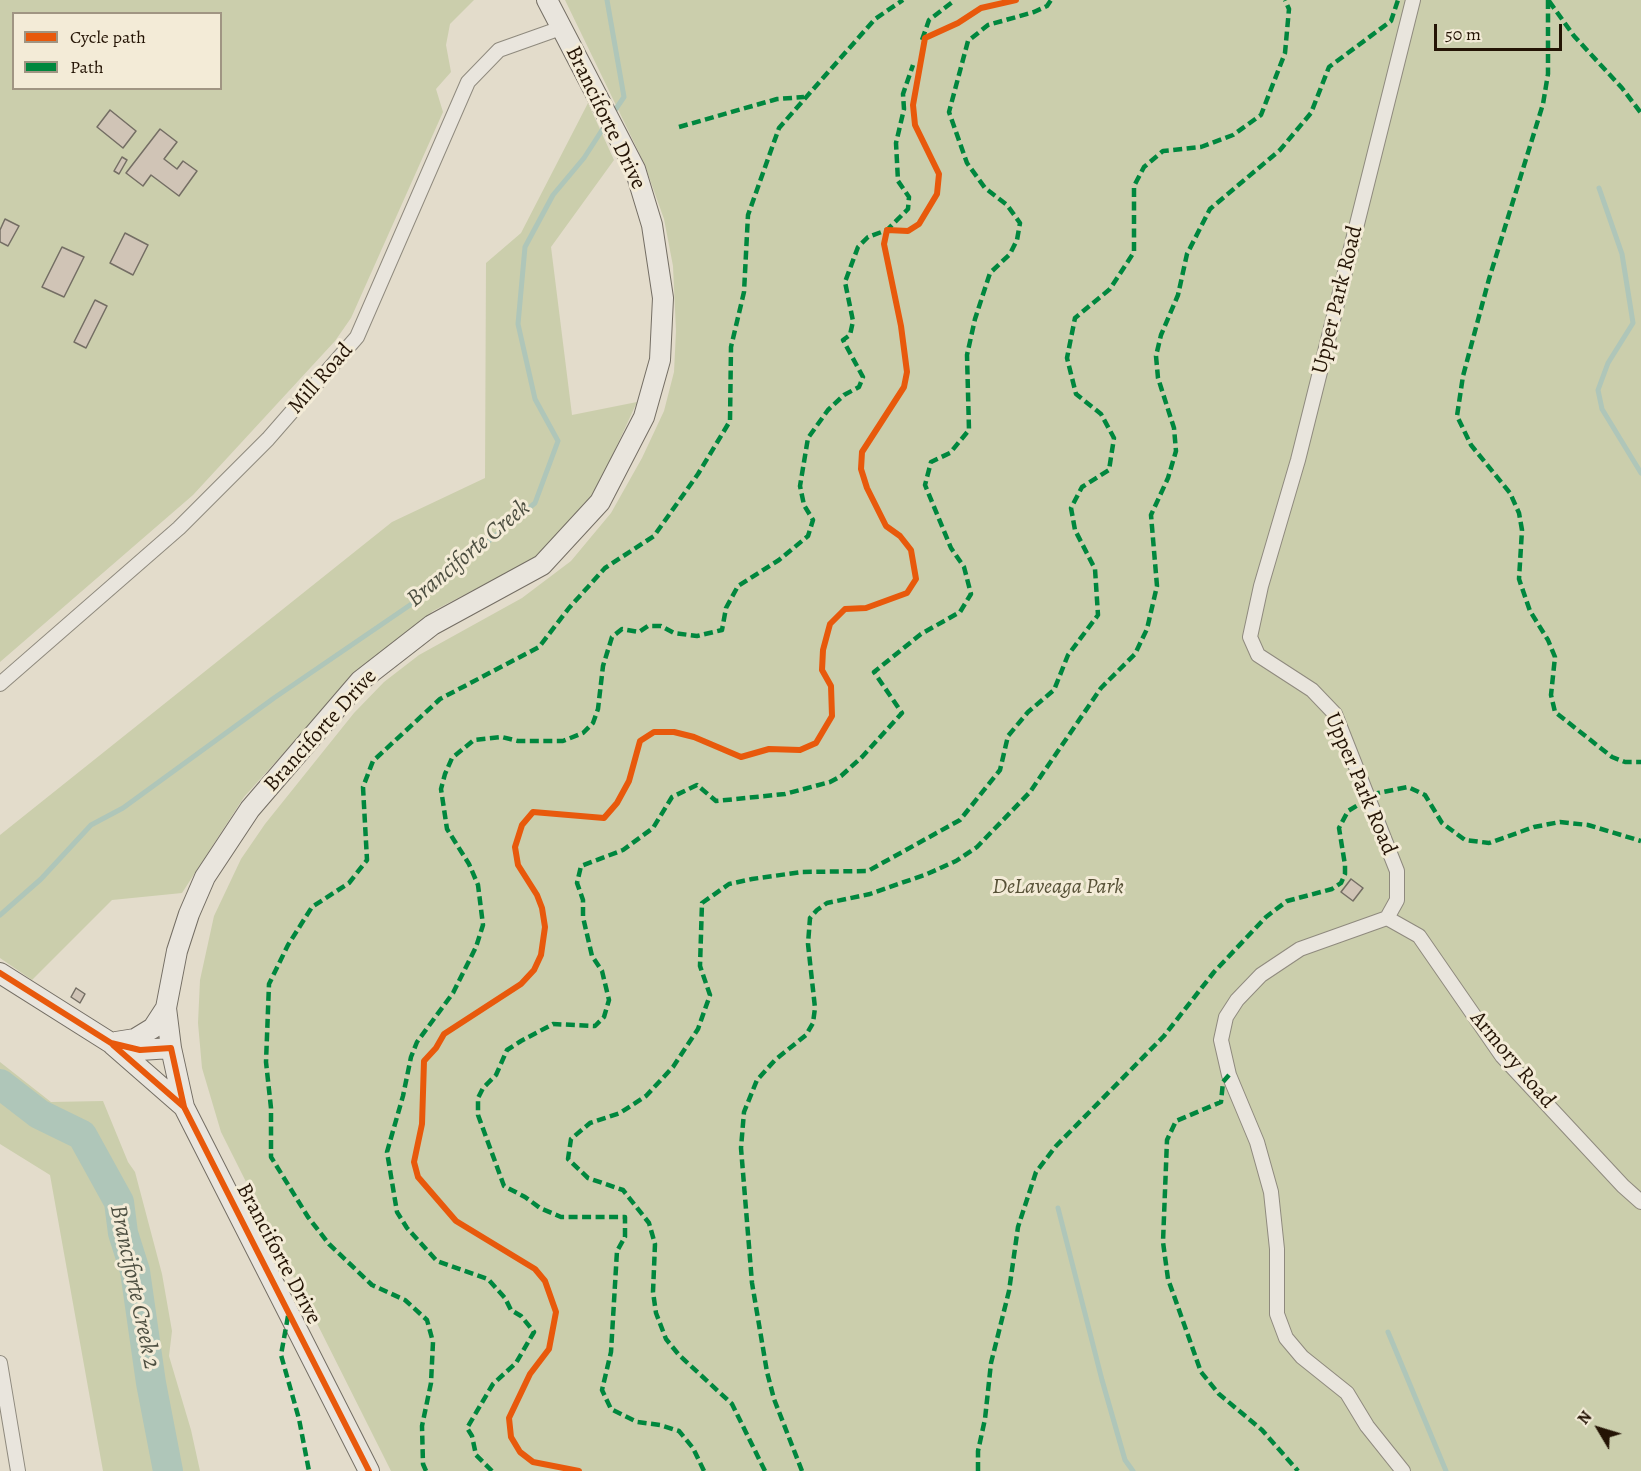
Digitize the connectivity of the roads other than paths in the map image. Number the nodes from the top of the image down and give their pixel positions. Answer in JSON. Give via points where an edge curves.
{"nodes":[{"id":1,"x":547,"y":0,"type":"edge"},
{"id":2,"x":1413,"y":0,"type":"edge"},
{"id":3,"x":561,"y":28,"type":"junction"},
{"id":4,"x":0,"y":684,"type":"edge"},
{"id":5,"x":1387,"y":918,"type":"junction"},
{"id":6,"x":0,"y":973,"type":"edge"},
{"id":7,"x":166,"y":1008,"type":"junction"},
{"id":8,"x":111,"y":1043,"type":"junction"},
{"id":9,"x":171,"y":1048,"type":"junction"},
{"id":10,"x":184,"y":1107,"type":"junction"},
{"id":11,"x":1641,"y":1202,"type":"edge"},
{"id":12,"x":0,"y":1363,"type":"edge"},
{"id":13,"x":18,"y":1471,"type":"edge"},
{"id":14,"x":369,"y":1471,"type":"edge"},
{"id":15,"x":1403,"y":1471,"type":"edge"}],
"edges":[{"from":1,"to":3,"type":"street","name":"Branciforte Drive"},
{"from":2,"to":5,"type":"street","name":"Upper Park Road","via":[[1250,637],[1258,655],[1312,690],[1335,714],[1397,871],[1397,900]]},
{"from":3,"to":4,"type":"street","name":"Mill Road","via":[[499,50],[468,82],[357,337],[268,439],[179,528]]},
{"from":3,"to":7,"type":"street","name":"Branciforte Drive","via":[[635,169],[652,225],[663,298],[660,360],[644,417],[600,502],[543,565],[432,626],[360,681],[250,809],[205,877],[189,914]]},
{"from":5,"to":11,"type":"street","name":"Armory Road","via":[[1419,936],[1502,1056]]},
{"from":5,"to":15,"type":"street","via":[[1300,949],[1261,975],[1226,1017],[1221,1040],[1226,1067],[1257,1142],[1271,1192],[1277,1314],[1286,1338],[1302,1357],[1347,1393]]},
{"from":6,"to":8,"type":"street"},
{"from":7,"to":8,"type":"street","via":[[153,1028],[135,1039]]},
{"from":7,"to":9,"type":"street","name":"Branciforte Drive"},
{"from":8,"to":9,"type":"street","via":[[140,1050]]},
{"from":8,"to":10,"type":"street"},
{"from":9,"to":10,"type":"street","name":"Branciforte Drive"},
{"from":10,"to":14,"type":"street","name":"Branciforte Drive"},
{"from":12,"to":13,"type":"street"}]}
